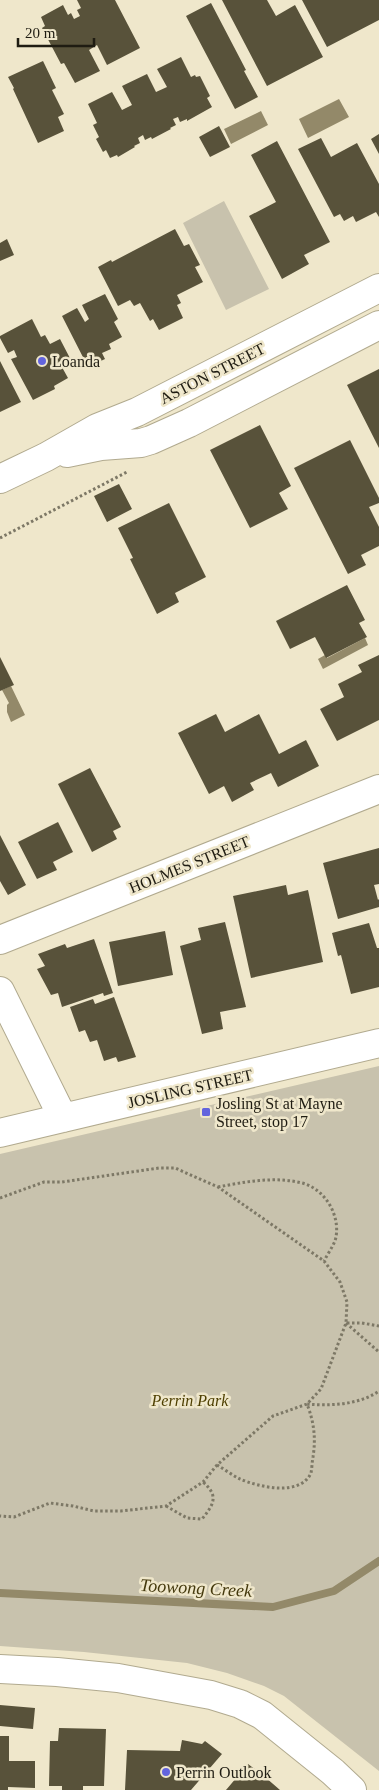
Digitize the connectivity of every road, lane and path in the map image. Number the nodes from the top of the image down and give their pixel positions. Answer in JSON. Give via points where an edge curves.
{"nodes":[{"id":1,"x":379,"y":288,"type":"edge"},
{"id":2,"x":379,"y":325,"type":"edge"},
{"id":3,"x":46,"y":457,"type":"junction"},
{"id":4,"x":129,"y":471,"type":"dead end"},
{"id":5,"x":0,"y":479,"type":"edge"},
{"id":6,"x":0,"y":538,"type":"edge"},
{"id":7,"x":379,"y":789,"type":"edge"},
{"id":8,"x":0,"y":940,"type":"edge"},
{"id":9,"x":0,"y":991,"type":"edge"},
{"id":10,"x":379,"y":1043,"type":"edge"},
{"id":11,"x":63,"y":1118,"type":"junction"},
{"id":12,"x":0,"y":1133,"type":"edge"},
{"id":13,"x":218,"y":1187,"type":"junction"},
{"id":14,"x":0,"y":1198,"type":"edge"},
{"id":15,"x":324,"y":1261,"type":"junction"},
{"id":16,"x":346,"y":1323,"type":"junction"},
{"id":17,"x":379,"y":1326,"type":"edge"},
{"id":18,"x":379,"y":1352,"type":"edge"},
{"id":19,"x":379,"y":1391,"type":"edge"},
{"id":20,"x":307,"y":1404,"type":"junction"},
{"id":21,"x":217,"y":1465,"type":"junction"},
{"id":22,"x":203,"y":1482,"type":"junction"},
{"id":23,"x":166,"y":1506,"type":"junction"},
{"id":24,"x":0,"y":1516,"type":"edge"},
{"id":25,"x":0,"y":1669,"type":"edge"},
{"id":26,"x":352,"y":1790,"type":"edge"}],
"edges":[{"from":1,"to":3,"type":"street","name":"ASTON STREET","via":[[137,412],[97,428]]},
{"from":2,"to":3,"type":"street","name":"ASTON STREET","via":[[151,440]]},
{"from":3,"to":5,"type":"street","name":"ASTON STREET"},
{"from":4,"to":6,"type":"path"},
{"from":7,"to":8,"type":"street","name":"HOLMES STREET"},
{"from":9,"to":11,"type":"street"},
{"from":10,"to":11,"type":"street","name":"JOSLING STREET"},
{"from":11,"to":12,"type":"street","name":"JOSLING STREET"},
{"from":13,"to":14,"type":"path","via":[[175,1168],[159,1168],[44,1182]]},
{"from":13,"to":15,"type":"path"},
{"from":13,"to":15,"type":"path","via":[[250,1181],[285,1181],[303,1183],[320,1192],[332,1207],[337,1225],[334,1241]]},
{"from":15,"to":16,"type":"path","via":[[340,1282],[346,1302]]},
{"from":16,"to":17,"type":"path"},
{"from":16,"to":18,"type":"path"},
{"from":16,"to":20,"type":"path","via":[[321,1389]]},
{"from":19,"to":20,"type":"path","via":[[327,1406]]},
{"from":20,"to":21,"type":"path","via":[[273,1416]]},
{"from":20,"to":21,"type":"path","via":[[314,1421],[314,1454],[310,1473],[302,1484],[288,1489],[267,1487],[240,1479]]},
{"from":21,"to":22,"type":"path"},
{"from":22,"to":23,"type":"path"},
{"from":22,"to":23,"type":"path","via":[[212,1490],[214,1499],[202,1519],[187,1518]]},
{"from":23,"to":24,"type":"path","via":[[94,1512],[50,1503],[14,1517]]},
{"from":25,"to":26,"type":"street","via":[[118,1678],[211,1694],[262,1715]]}]}
